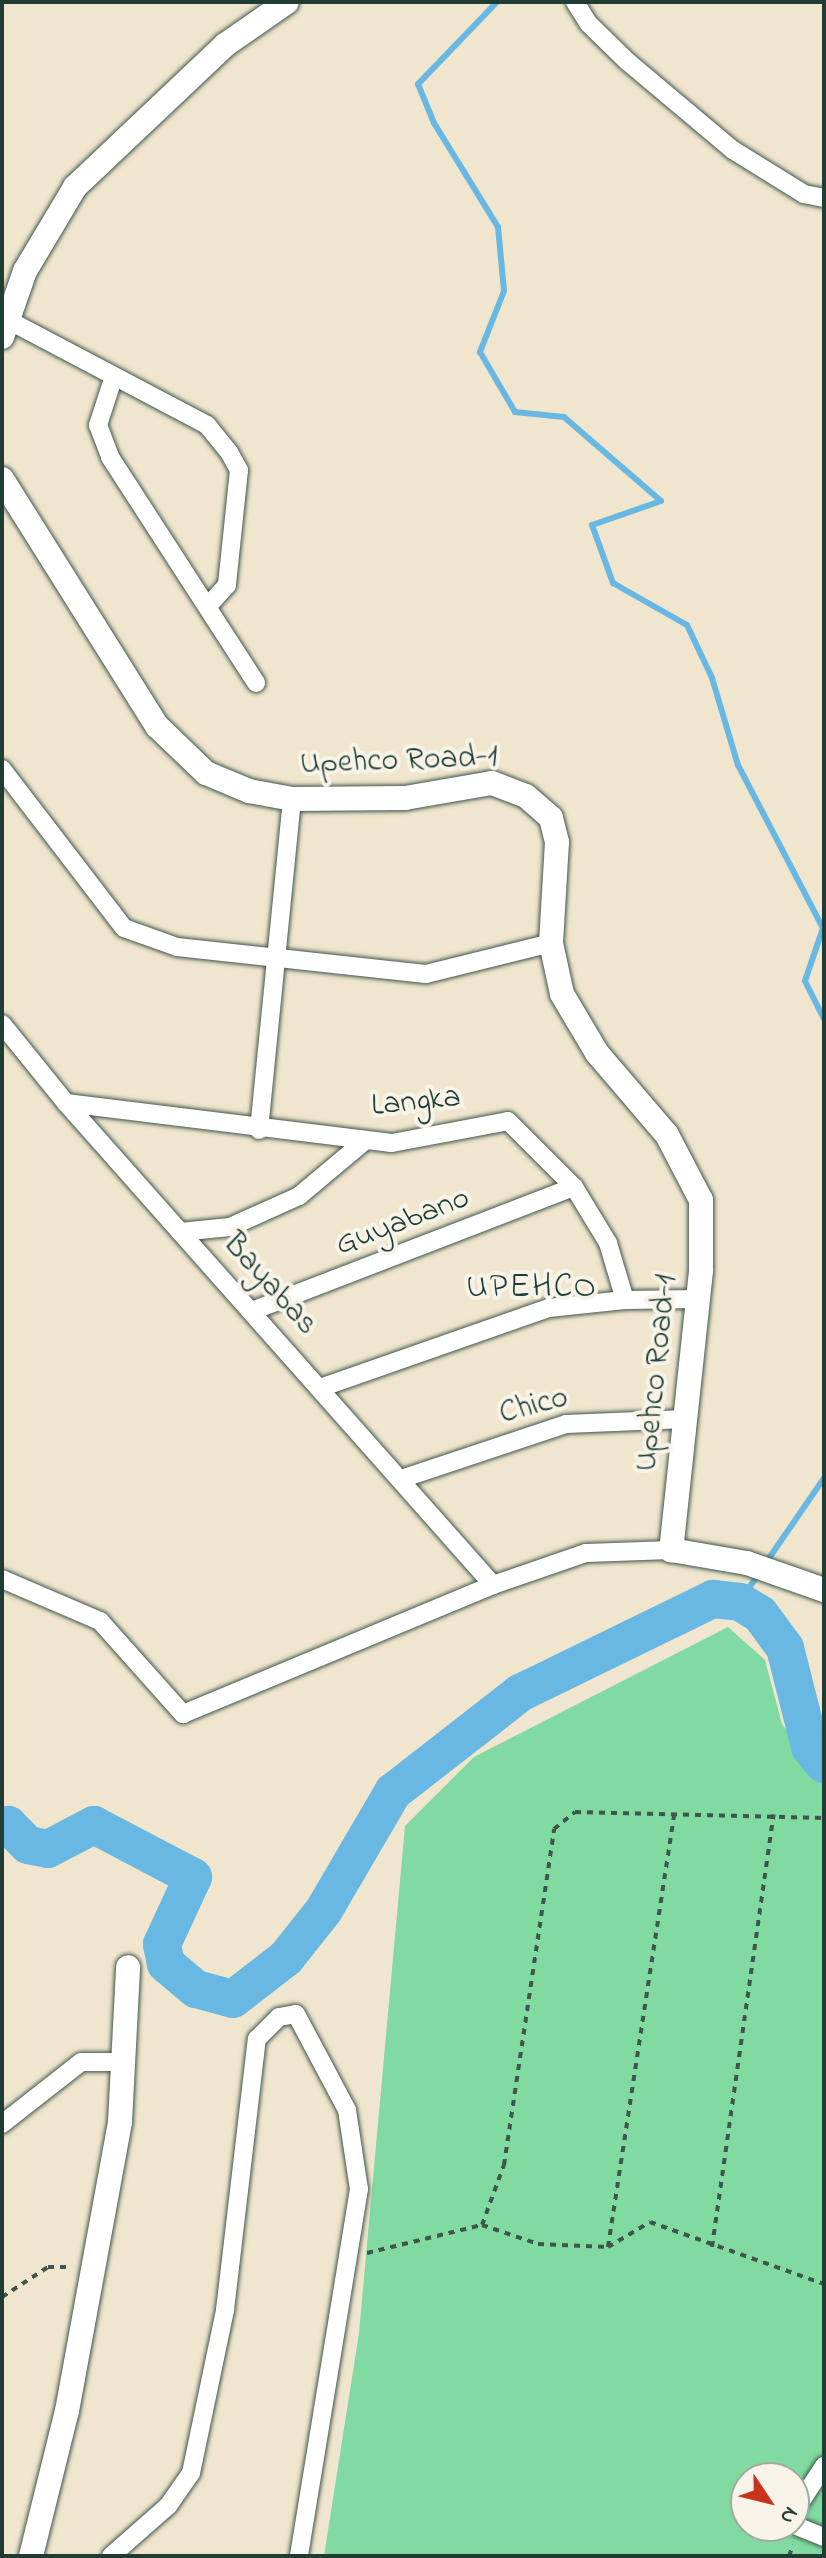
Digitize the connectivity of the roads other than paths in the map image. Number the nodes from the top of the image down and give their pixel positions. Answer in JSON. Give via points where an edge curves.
{"nodes":[{"id":1,"x":287,"y":2,"type":"edge"},
{"id":2,"x":575,"y":2,"type":"edge"},
{"id":3,"x":824,"y":198,"type":"edge"},
{"id":4,"x":5,"y":328,"type":"edge"},
{"id":5,"x":114,"y":376,"type":"junction"},
{"id":6,"x":2,"y":479,"type":"edge"},
{"id":7,"x":209,"y":605,"type":"junction"},
{"id":8,"x":256,"y":683,"type":"dead end"},
{"id":9,"x":2,"y":769,"type":"edge"},
{"id":10,"x":292,"y":799,"type":"junction"},
{"id":11,"x":551,"y":943,"type":"junction"},
{"id":12,"x":277,"y":957,"type":"junction"},
{"id":13,"x":2,"y":1024,"type":"edge"},
{"id":14,"x":66,"y":1103,"type":"junction"},
{"id":15,"x":259,"y":1130,"type":"junction"},
{"id":16,"x":366,"y":1140,"type":"junction"},
{"id":17,"x":574,"y":1187,"type":"junction"},
{"id":18,"x":180,"y":1232,"type":"junction"},
{"id":19,"x":698,"y":1299,"type":"junction"},
{"id":20,"x":625,"y":1300,"type":"junction"},
{"id":21,"x":252,"y":1311,"type":"junction"},
{"id":22,"x":320,"y":1388,"type":"junction"},
{"id":23,"x":686,"y":1419,"type":"junction"},
{"id":24,"x":401,"y":1479,"type":"junction"},
{"id":25,"x":671,"y":1550,"type":"junction"},
{"id":26,"x":2,"y":1579,"type":"edge"},
{"id":27,"x":493,"y":1585,"type":"junction"},
{"id":28,"x":824,"y":1590,"type":"edge"},
{"id":29,"x":128,"y":1967,"type":"dead end"},
{"id":30,"x":123,"y":2062,"type":"junction"},
{"id":31,"x":2,"y":2124,"type":"edge"},
{"id":32,"x":824,"y":2466,"type":"edge"},
{"id":33,"x":810,"y":2487,"type":"edge"},
{"id":34,"x":31,"y":2556,"type":"edge"},
{"id":35,"x":111,"y":2556,"type":"edge"},
{"id":36,"x":299,"y":2556,"type":"edge"}],
"edges":[{"from":1,"to":4,"type":"street","via":[[225,45],[75,187],[25,271]]},
{"from":2,"to":3,"type":"street","via":[[589,24],[628,62],[733,150],[804,194]]},
{"from":4,"to":5,"type":"street"},
{"from":5,"to":7,"type":"street","via":[[98,425],[110,457]]},
{"from":5,"to":7,"type":"street","via":[[207,425],[239,470],[227,585]]},
{"from":6,"to":10,"type":"street","name":"Upehco Road-1","via":[[172,744],[225,782]]},
{"from":7,"to":8,"type":"street"},
{"from":9,"to":12,"type":"street","via":[[124,928],[177,947]]},
{"from":10,"to":11,"type":"street","name":"Upehco Road-1","via":[[405,798],[492,783],[526,796],[551,818],[557,842]]},
{"from":10,"to":12,"type":"street"},
{"from":11,"to":12,"type":"street","via":[[426,974]]},
{"from":11,"to":19,"type":"street","name":"Upehco Road-1","via":[[562,994],[575,1020],[667,1135],[694,1181],[703,1224]]},
{"from":12,"to":15,"type":"street"},
{"from":13,"to":14,"type":"street","name":"Bayabas"},
{"from":14,"to":15,"type":"street","name":"Langka"},
{"from":14,"to":18,"type":"street","name":"Bayabas"},
{"from":15,"to":16,"type":"street","name":"Langka"},
{"from":16,"to":17,"type":"street","name":"Langka","via":[[392,1143],[508,1121]]},
{"from":16,"to":18,"type":"street","via":[[299,1196],[230,1227]]},
{"from":17,"to":20,"type":"street","name":"Langka","via":[[608,1243]]},
{"from":17,"to":21,"type":"street","name":"Guyabano"},
{"from":18,"to":21,"type":"street","name":"Bayabas"},
{"from":19,"to":20,"type":"street"},
{"from":19,"to":23,"type":"street","name":"Upehco Road-1"},
{"from":20,"to":22,"type":"street","via":[[549,1308]]},
{"from":21,"to":22,"type":"street","name":"Bayabas"},
{"from":22,"to":24,"type":"street","name":"Bayabas"},
{"from":23,"to":24,"type":"street","name":"Chico","via":[[566,1424]]},
{"from":23,"to":25,"type":"street","name":"Upehco Road-1"},
{"from":24,"to":27,"type":"street","name":"Bayabas"},
{"from":25,"to":27,"type":"street","via":[[586,1553]]},
{"from":25,"to":28,"type":"street","via":[[747,1563]]},
{"from":26,"to":27,"type":"street","via":[[100,1621],[183,1714]]},
{"from":29,"to":30,"type":"street"},
{"from":30,"to":31,"type":"street","via":[[81,2062]]},
{"from":30,"to":34,"type":"street","via":[[120,2122],[95,2267]]},
{"from":32,"to":33,"type":"street"},
{"from":35,"to":36,"type":"street","via":[[168,2506],[191,2473],[225,2310],[257,2039],[279,2017],[296,2014],[347,2110],[359,2189]]}]}
